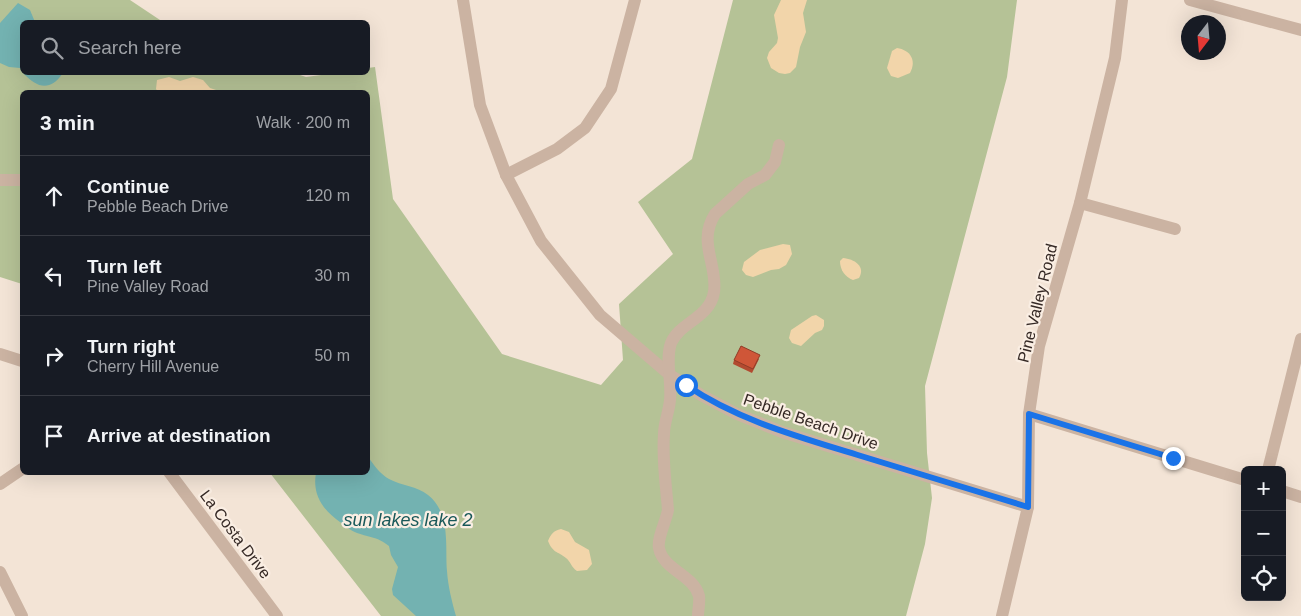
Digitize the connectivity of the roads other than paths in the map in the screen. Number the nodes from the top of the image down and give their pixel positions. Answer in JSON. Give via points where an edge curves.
{"nodes":[{"id":1,"x":463,"y":0,"type":"edge"},
{"id":2,"x":635,"y":0,"type":"edge"},
{"id":3,"x":1122,"y":0,"type":"edge"},
{"id":4,"x":1190,"y":0,"type":"edge"},
{"id":5,"x":1301,"y":30,"type":"edge"},
{"id":6,"x":779,"y":145,"type":"dead end"},
{"id":7,"x":506,"y":175,"type":"junction"},
{"id":8,"x":0,"y":180,"type":"edge"},
{"id":9,"x":20,"y":180,"type":"edge"},
{"id":10,"x":1080,"y":203,"type":"junction"},
{"id":11,"x":1175,"y":229,"type":"dead end"},
{"id":12,"x":1301,"y":339,"type":"edge"},
{"id":13,"x":0,"y":354,"type":"edge"},
{"id":14,"x":20,"y":360,"type":"edge"},
{"id":15,"x":670,"y":374,"type":"junction"},
{"id":16,"x":1029,"y":414,"type":"junction"},
{"id":17,"x":1269,"y":466,"type":"edge"},
{"id":18,"x":20,"y":470,"type":"edge"},
{"id":19,"x":171,"y":475,"type":"edge"},
{"id":20,"x":1241,"y":479,"type":"edge"},
{"id":21,"x":0,"y":484,"type":"edge"},
{"id":22,"x":1286,"y":492,"type":"edge"},
{"id":23,"x":1301,"y":497,"type":"edge"},
{"id":24,"x":1028,"y":507,"type":"junction"},
{"id":25,"x":0,"y":572,"type":"edge"},
{"id":26,"x":22,"y":616,"type":"edge"},
{"id":27,"x":277,"y":616,"type":"edge"},
{"id":28,"x":698,"y":616,"type":"edge"},
{"id":29,"x":1002,"y":616,"type":"edge"}],
"edges":[{"from":1,"to":7,"type":"street","name":"Pebble Beach Drive","via":[[480,105]]},
{"from":2,"to":7,"type":"street","via":[[611,88],[585,128],[557,149]]},
{"from":3,"to":10,"type":"street","name":"Pine Valley Road","via":[[1115,58]]},
{"from":4,"to":5,"type":"street"},
{"from":6,"to":15,"type":"street","via":[[775,162],[765,175],[748,184],[711,219],[707,246],[714,283],[712,299],[698,318],[673,339],[669,355]]},
{"from":7,"to":15,"type":"street","name":"Pebble Beach Drive","via":[[541,241],[600,315]]},
{"from":8,"to":9,"type":"street"},
{"from":10,"to":11,"type":"street"},
{"from":10,"to":16,"type":"street","name":"Pine Valley Road","via":[[1039,346]]},
{"from":12,"to":17,"type":"street"},
{"from":13,"to":14,"type":"street"},
{"from":15,"to":24,"type":"street","name":"Pebble Beach Drive","via":[[737,414],[782,432]]},
{"from":15,"to":28,"type":"street","via":[[670,400],[664,433],[668,510],[659,550],[696,590]]},
{"from":16,"to":20,"type":"street"},
{"from":16,"to":24,"type":"street","name":"Pine Valley Road"},
{"from":18,"to":21,"type":"street"},
{"from":19,"to":27,"type":"street","name":"La Costa Drive"},
{"from":22,"to":23,"type":"street"},
{"from":24,"to":29,"type":"street","name":"Pine Valley Road"},
{"from":25,"to":26,"type":"street"}]}
